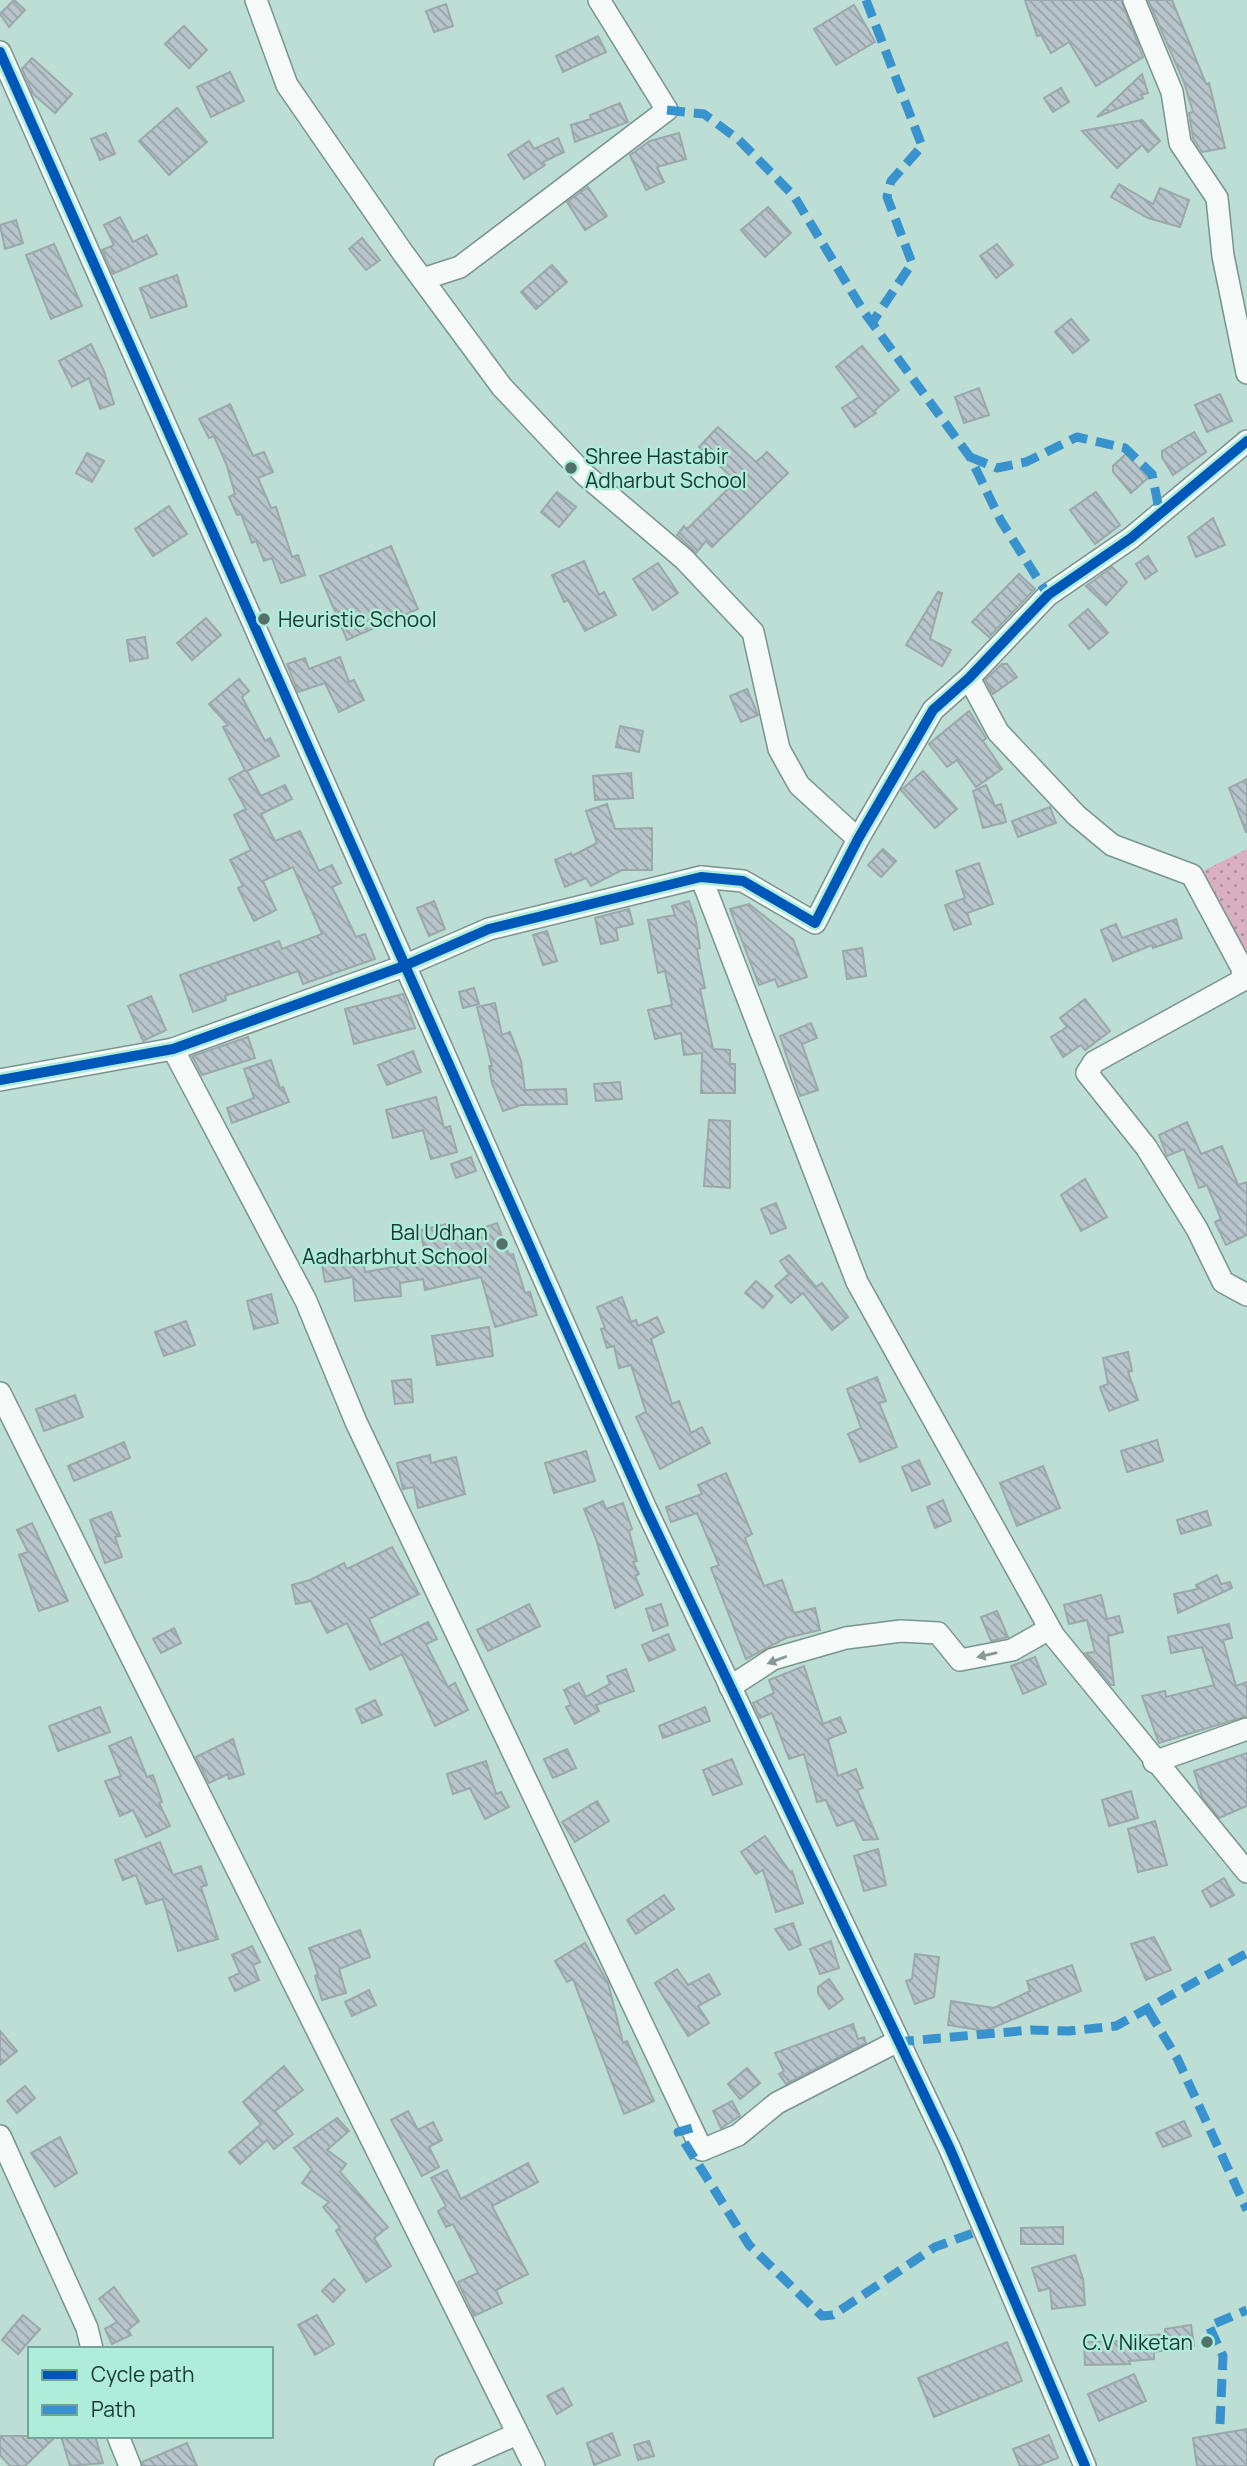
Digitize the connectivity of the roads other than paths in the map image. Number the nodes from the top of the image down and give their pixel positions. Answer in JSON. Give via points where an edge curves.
{"nodes":[{"id":1,"x":256,"y":0,"type":"edge"},
{"id":2,"x":599,"y":0,"type":"edge"},
{"id":3,"x":1135,"y":0,"type":"edge"},
{"id":4,"x":0,"y":52,"type":"edge"},
{"id":5,"x":423,"y":279,"type":"junction"},
{"id":6,"x":1247,"y":373,"type":"edge"},
{"id":7,"x":1247,"y":441,"type":"edge"},
{"id":8,"x":969,"y":678,"type":"junction"},
{"id":9,"x":858,"y":839,"type":"junction"},
{"id":10,"x":701,"y":877,"type":"junction"},
{"id":11,"x":404,"y":966,"type":"junction"},
{"id":12,"x":173,"y":1049,"type":"junction"},
{"id":13,"x":0,"y":1080,"type":"edge"},
{"id":14,"x":1247,"y":1295,"type":"edge"},
{"id":15,"x":0,"y":1392,"type":"edge"},
{"id":16,"x":1049,"y":1629,"type":"junction"},
{"id":17,"x":730,"y":1687,"type":"junction"},
{"id":18,"x":1247,"y":1729,"type":"edge"},
{"id":19,"x":1154,"y":1762,"type":"junction"},
{"id":20,"x":1247,"y":1872,"type":"edge"},
{"id":21,"x":896,"y":2042,"type":"junction"},
{"id":22,"x":0,"y":2136,"type":"edge"},
{"id":23,"x":92,"y":2347,"type":"edge"},
{"id":24,"x":517,"y":2434,"type":"junction"},
{"id":25,"x":119,"y":2438,"type":"edge"},
{"id":26,"x":130,"y":2466,"type":"edge"},
{"id":27,"x":445,"y":2466,"type":"edge"},
{"id":28,"x":534,"y":2466,"type":"edge"},
{"id":29,"x":1085,"y":2466,"type":"edge"}],
"edges":[{"from":1,"to":5,"type":"street","via":[[288,85]]},
{"from":2,"to":5,"type":"street","via":[[667,110],[460,267]]},
{"from":3,"to":6,"type":"street","via":[[1172,92],[1180,143],[1217,198],[1223,256]]},
{"from":4,"to":11,"type":"street"},
{"from":5,"to":9,"type":"street","via":[[502,387],[584,474],[684,559],[753,632],[779,749],[799,785]]},
{"from":7,"to":8,"type":"street","via":[[1131,537],[1048,595]]},
{"from":8,"to":9,"type":"street","via":[[933,710]]},
{"from":8,"to":14,"type":"street","via":[[998,732],[1076,815],[1112,845],[1192,875],[1243,970],[1241,981],[1094,1062],[1087,1073],[1146,1147],[1197,1229],[1223,1282]]},
{"from":9,"to":10,"type":"street","via":[[815,923],[743,881]]},
{"from":10,"to":11,"type":"street","via":[[489,929]]},
{"from":10,"to":16,"type":"street","via":[[857,1282]]},
{"from":11,"to":12,"type":"street"},
{"from":11,"to":17,"type":"street"},
{"from":12,"to":13,"type":"street"},
{"from":12,"to":21,"type":"street","via":[[306,1301],[356,1422],[702,2150],[738,2135],[777,2103]]},
{"from":15,"to":24,"type":"street"},
{"from":16,"to":17,"type":"street","one_way":true,"via":[[1012,1650],[960,1660],[939,1633],[901,1631],[846,1638],[773,1660]]},
{"from":16,"to":19,"type":"street"},
{"from":17,"to":21,"type":"street"},
{"from":18,"to":19,"type":"street"},
{"from":19,"to":20,"type":"street"},
{"from":21,"to":29,"type":"street","via":[[950,2149]]},
{"from":22,"to":23,"type":"street"},
{"from":24,"to":27,"type":"street"},
{"from":24,"to":28,"type":"street"},
{"from":25,"to":26,"type":"street"}]}
